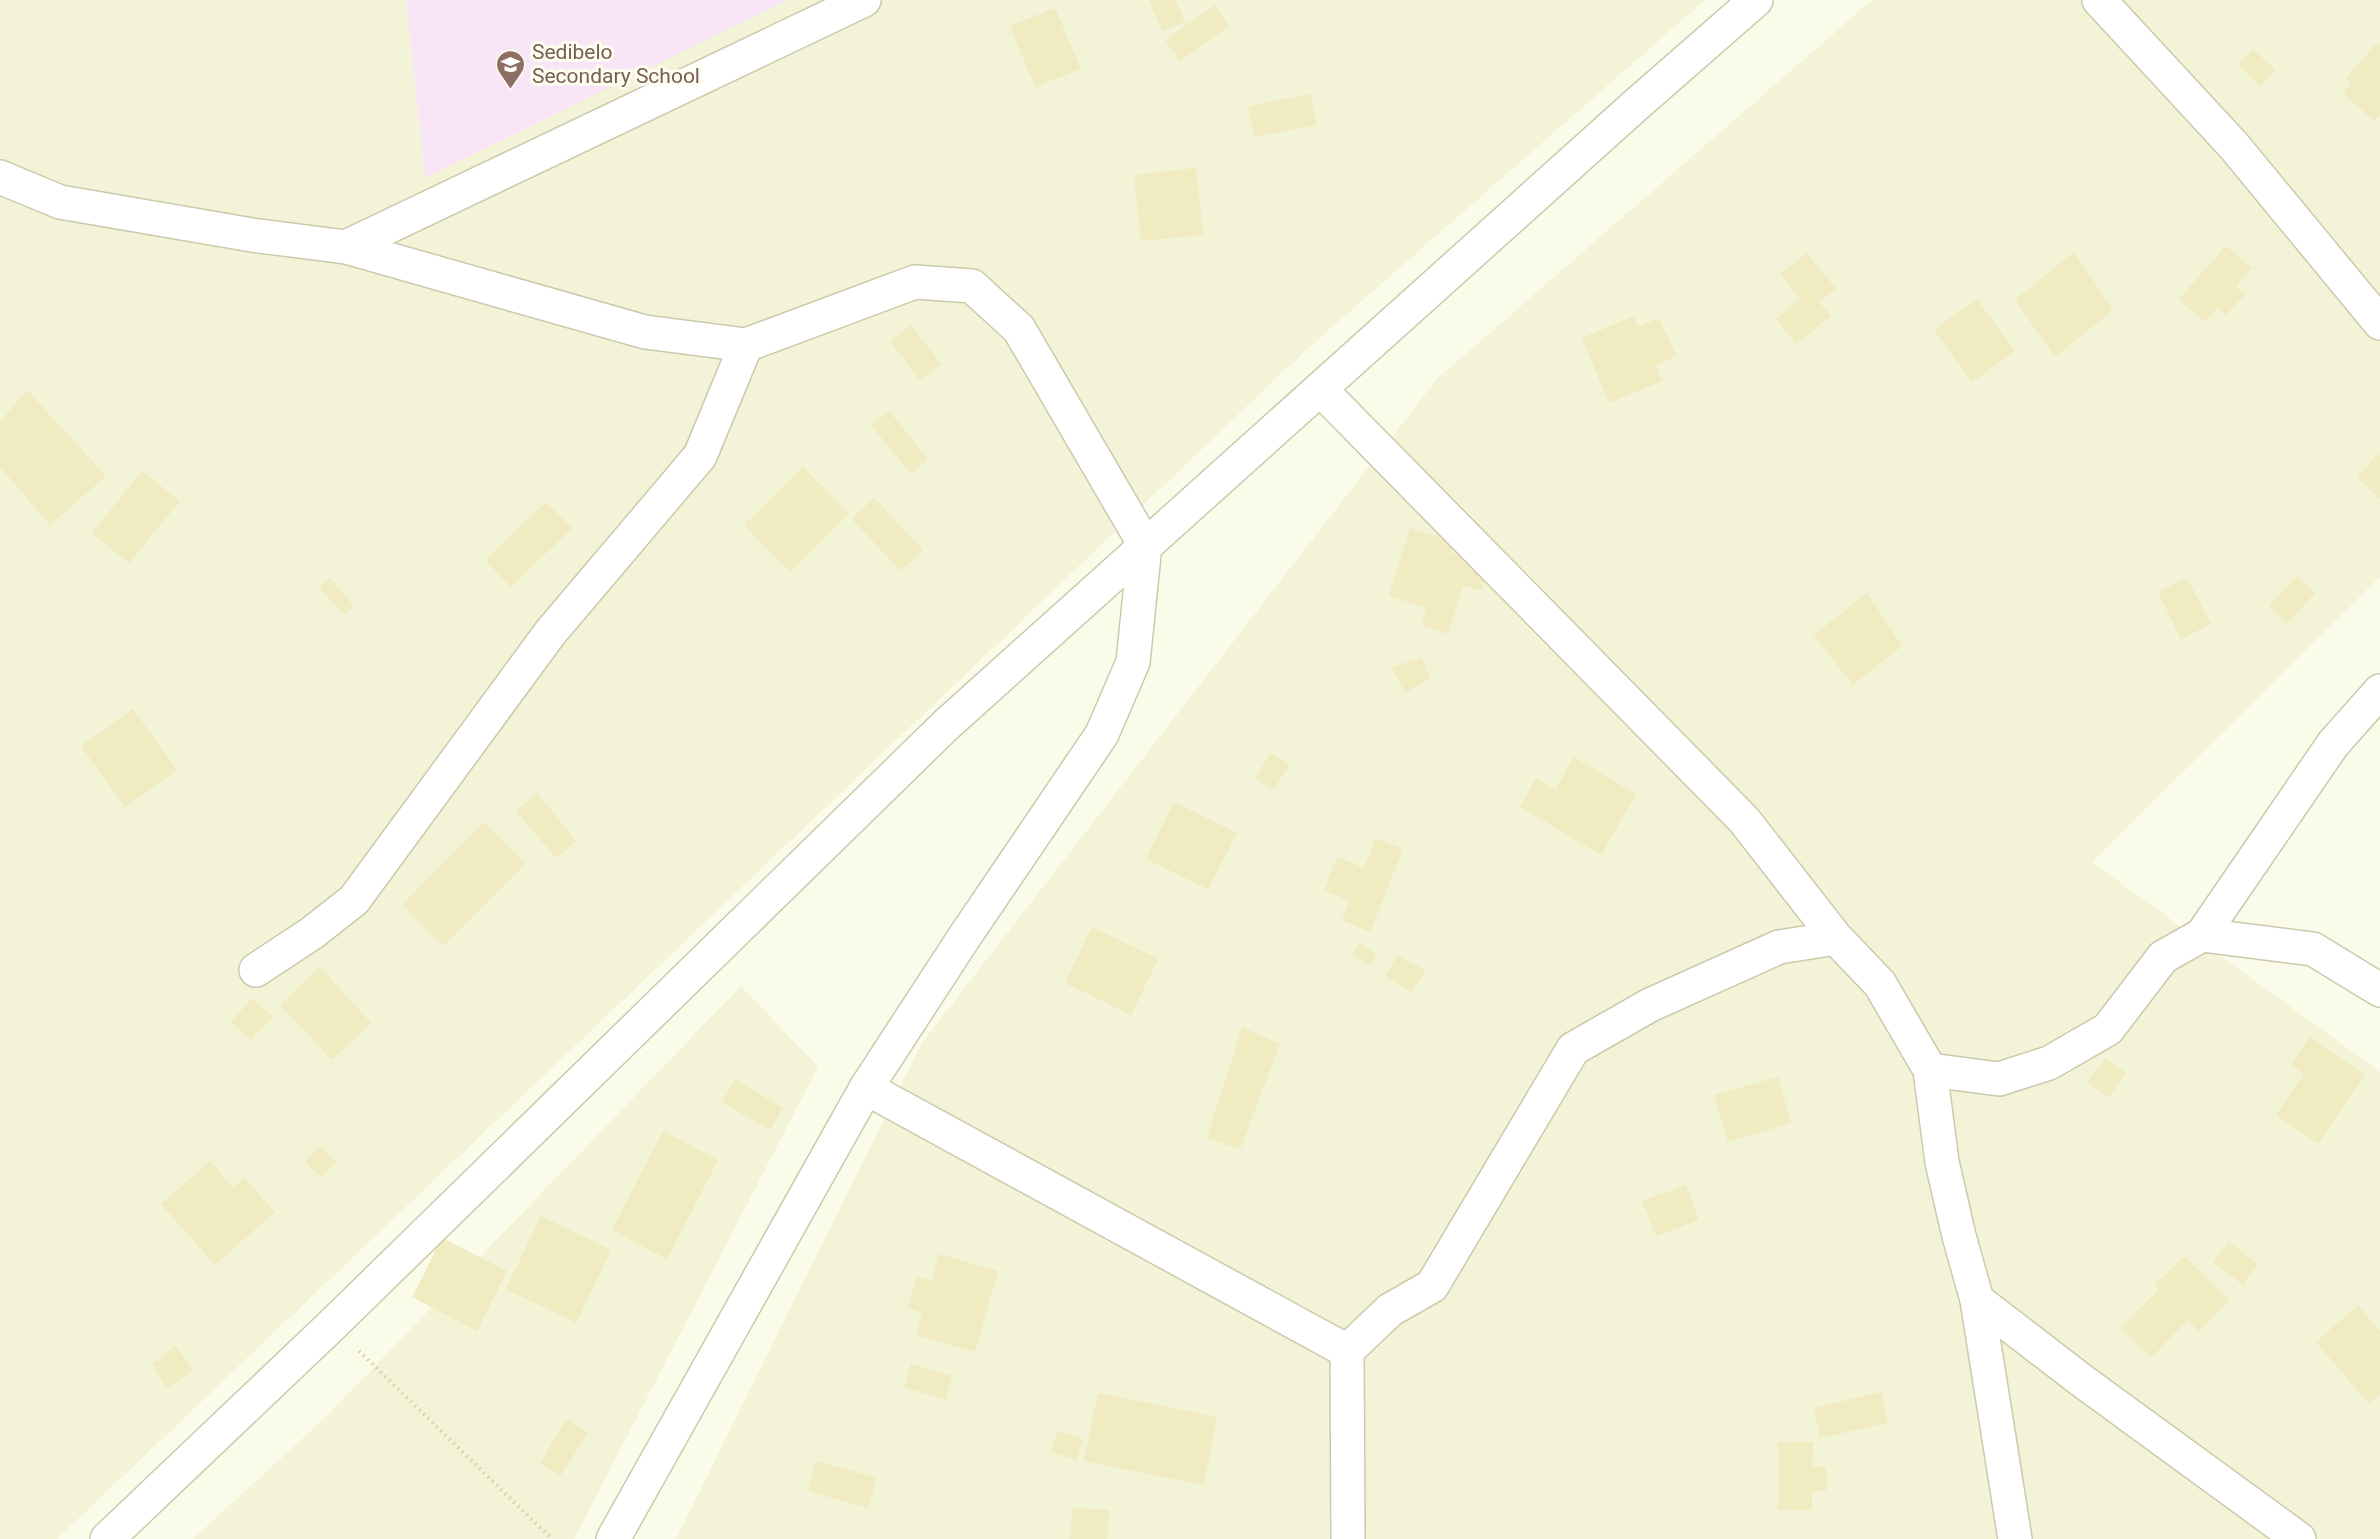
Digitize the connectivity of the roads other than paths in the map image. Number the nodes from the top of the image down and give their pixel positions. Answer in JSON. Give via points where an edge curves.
{"nodes":[{"id":1,"x":864,"y":0,"type":"edge"},
{"id":2,"x":1756,"y":0,"type":"edge"},
{"id":3,"x":2099,"y":0,"type":"edge"},
{"id":4,"x":0,"y":177,"type":"edge"},
{"id":5,"x":346,"y":247,"type":"junction"},
{"id":6,"x":2380,"y":323,"type":"edge"},
{"id":7,"x":746,"y":345,"type":"junction"},
{"id":8,"x":1320,"y":389,"type":"junction"},
{"id":9,"x":1145,"y":545,"type":"junction"},
{"id":10,"x":2380,"y":691,"type":"edge"},
{"id":11,"x":2202,"y":935,"type":"junction"},
{"id":12,"x":1836,"y":938,"type":"junction"},
{"id":13,"x":256,"y":970,"type":"dead end"},
{"id":14,"x":2380,"y":990,"type":"edge"},
{"id":15,"x":1929,"y":1070,"type":"junction"},
{"id":16,"x":866,"y":1088,"type":"junction"},
{"id":17,"x":1977,"y":1300,"type":"junction"},
{"id":18,"x":1347,"y":1352,"type":"junction"},
{"id":19,"x":107,"y":1539,"type":"edge"},
{"id":20,"x":613,"y":1539,"type":"edge"},
{"id":21,"x":1348,"y":1539,"type":"edge"},
{"id":22,"x":2015,"y":1539,"type":"edge"},
{"id":23,"x":2299,"y":1539,"type":"edge"}],
"edges":[{"from":1,"to":5,"type":"street"},
{"from":2,"to":8,"type":"street"},
{"from":3,"to":6,"type":"street","via":[[2234,146]]},
{"from":4,"to":5,"type":"street","via":[[60,202]]},
{"from":5,"to":7,"type":"street","via":[[645,332]]},
{"from":7,"to":9,"type":"street","via":[[915,282],[972,286],[1019,329]]},
{"from":7,"to":13,"type":"street","via":[[700,456],[550,633],[354,900]]},
{"from":8,"to":9,"type":"street"},
{"from":8,"to":12,"type":"street","via":[[1744,820]]},
{"from":9,"to":16,"type":"street","via":[[1133,662],[1102,734]]},
{"from":9,"to":19,"type":"street","via":[[946,725],[332,1325]]},
{"from":10,"to":11,"type":"street","via":[[2333,744]]},
{"from":11,"to":14,"type":"street","via":[[2313,950]]},
{"from":11,"to":15,"type":"street","via":[[2163,957],[2108,1029],[2049,1063],[1999,1079]]},
{"from":12,"to":15,"type":"street","via":[[1880,984]]},
{"from":12,"to":18,"type":"street","via":[[1779,947],[1650,1005],[1573,1049],[1432,1286],[1390,1310]]},
{"from":15,"to":17,"type":"street","via":[[1942,1162]]},
{"from":16,"to":18,"type":"street"},
{"from":16,"to":20,"type":"street"},
{"from":17,"to":22,"type":"street"},
{"from":17,"to":23,"type":"street"},
{"from":18,"to":21,"type":"street"}]}
